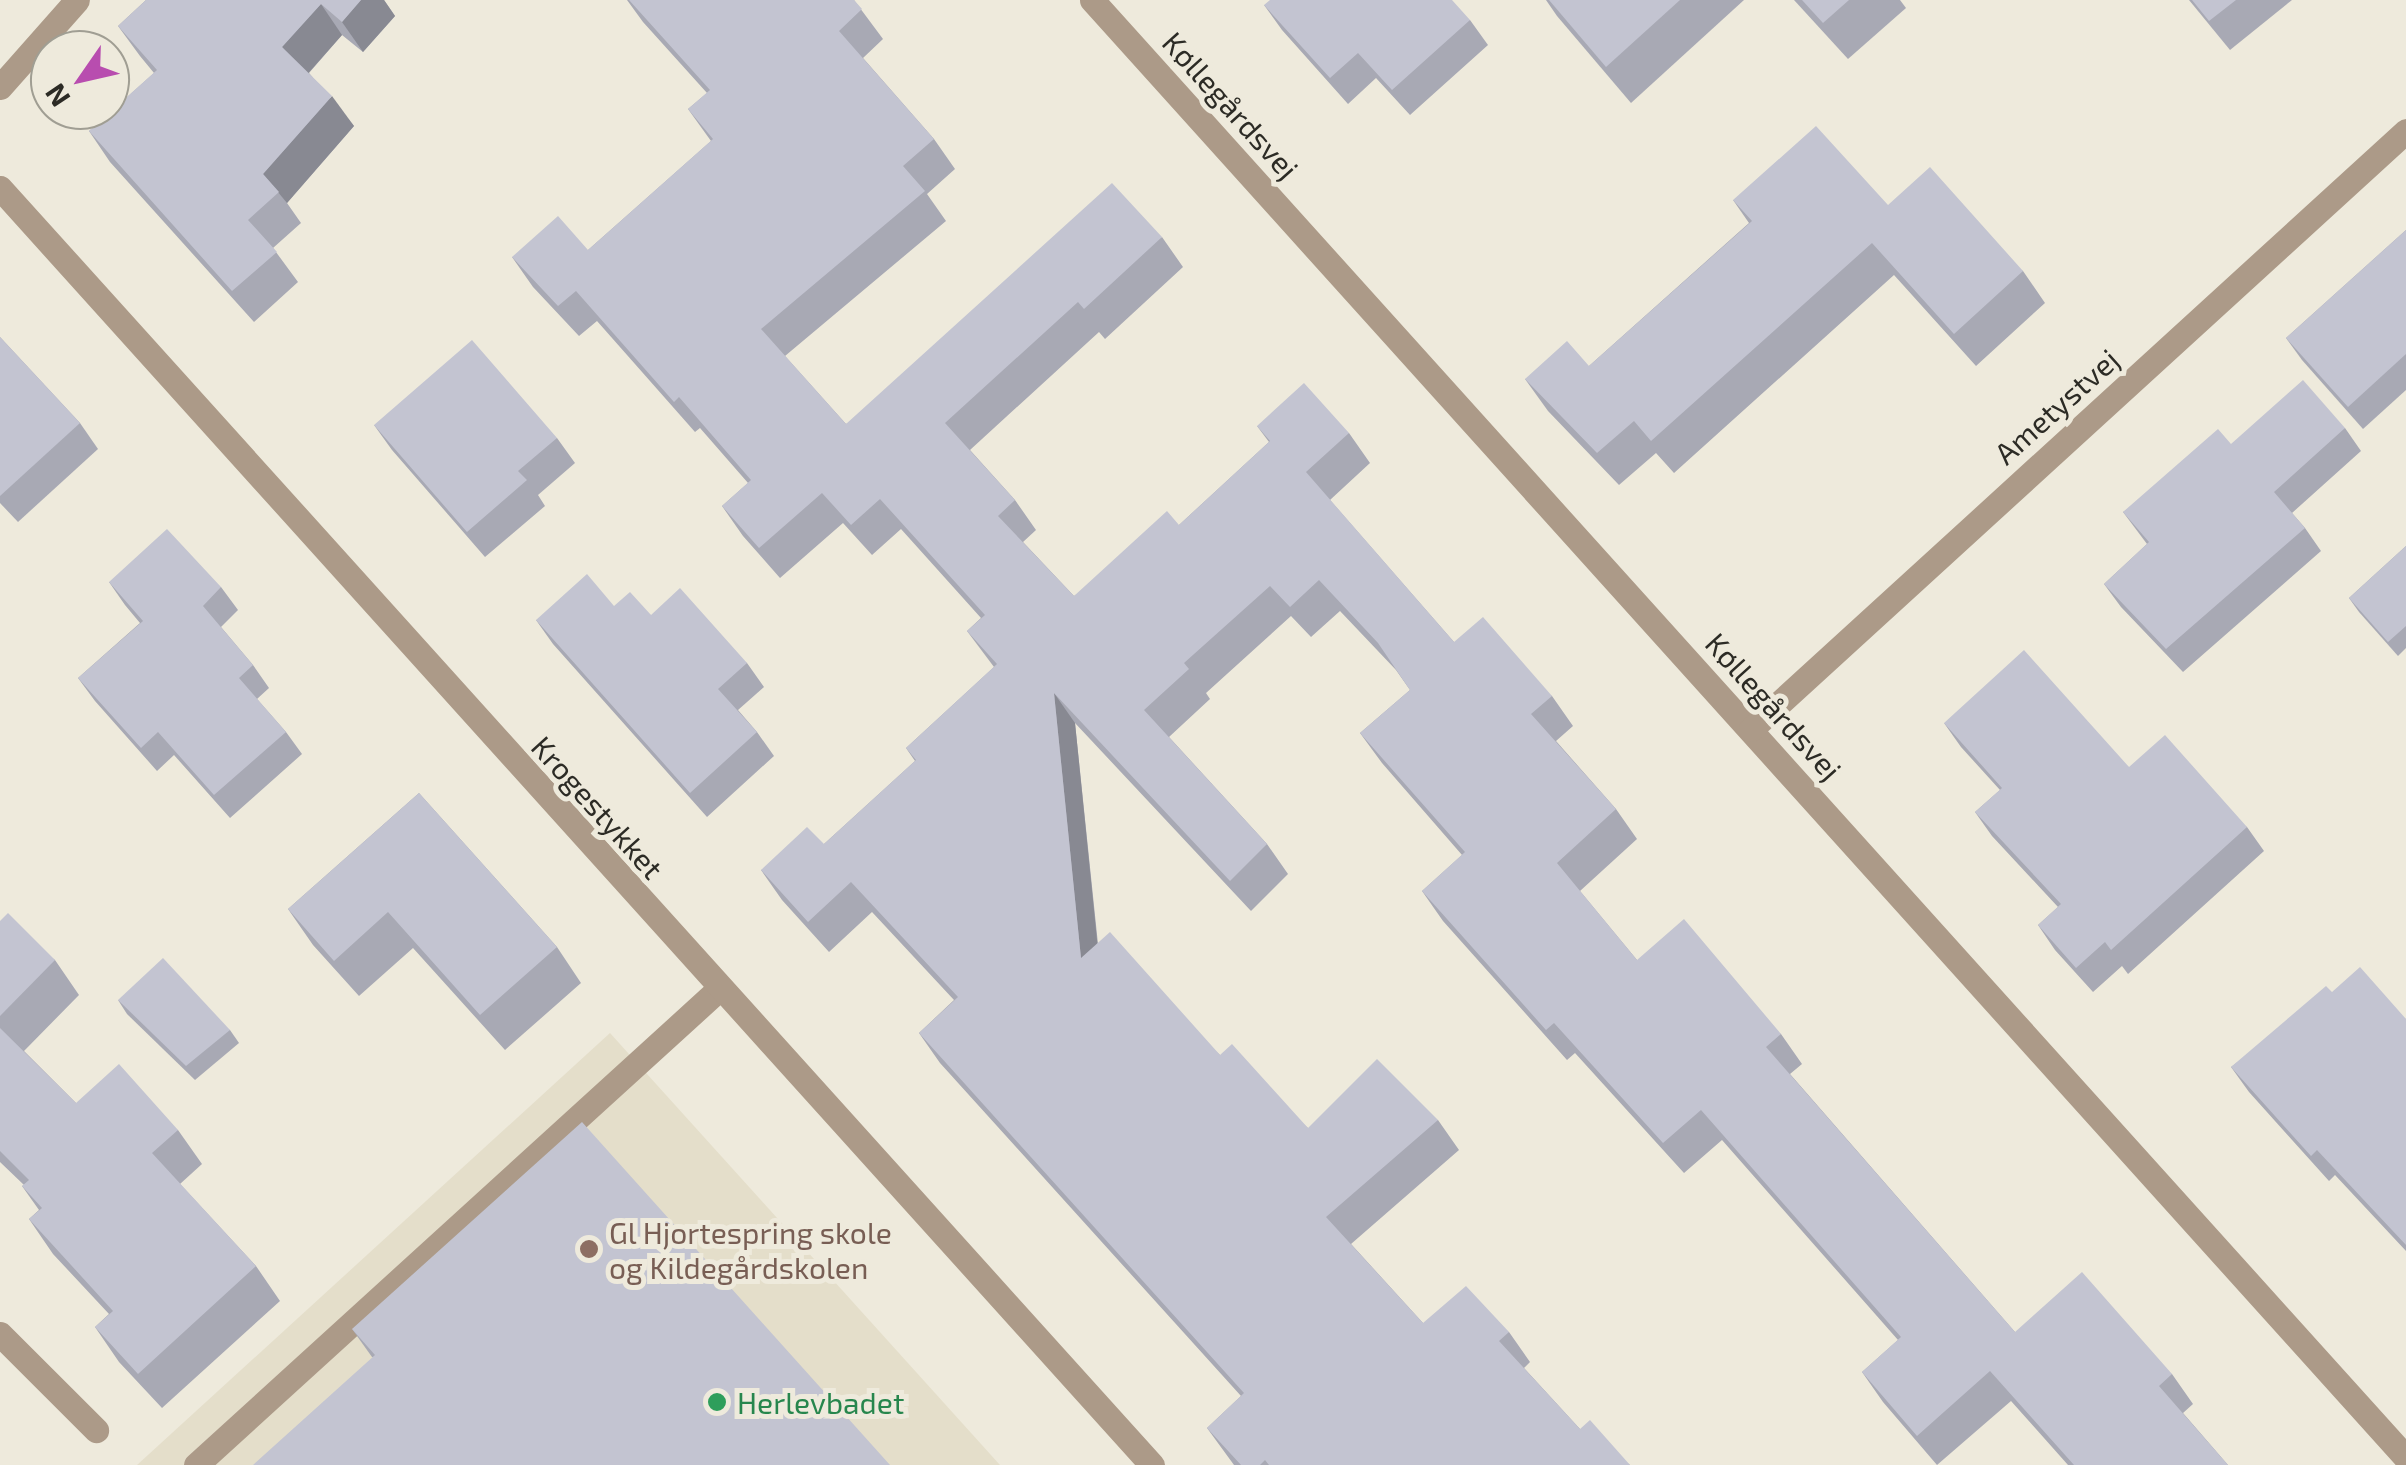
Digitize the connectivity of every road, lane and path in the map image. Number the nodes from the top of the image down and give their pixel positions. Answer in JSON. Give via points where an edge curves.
{"nodes":[{"id":1,"x":78,"y":0,"type":"edge"},
{"id":2,"x":1092,"y":0,"type":"edge"},
{"id":3,"x":0,"y":87,"type":"edge"},
{"id":4,"x":2406,"y":131,"type":"edge"},
{"id":5,"x":0,"y":188,"type":"edge"},
{"id":6,"x":1751,"y":729,"type":"junction"},
{"id":7,"x":719,"y":989,"type":"junction"},
{"id":8,"x":0,"y":1334,"type":"edge"},
{"id":9,"x":96,"y":1430,"type":"dead end"},
{"id":10,"x":2406,"y":1458,"type":"edge"},
{"id":11,"x":196,"y":1465,"type":"edge"},
{"id":12,"x":1152,"y":1465,"type":"edge"}],
"edges":[{"from":1,"to":3,"type":"street"},
{"from":2,"to":6,"type":"street","name":"Køllegårdsvej"},
{"from":4,"to":6,"type":"street","name":"Ametystvej"},
{"from":5,"to":7,"type":"street","name":"Krogestykket"},
{"from":6,"to":10,"type":"street","name":"Køllegårdsvej"},
{"from":7,"to":11,"type":"street"},
{"from":7,"to":12,"type":"street","name":"Krogestykket"},
{"from":8,"to":9,"type":"street"}]}
